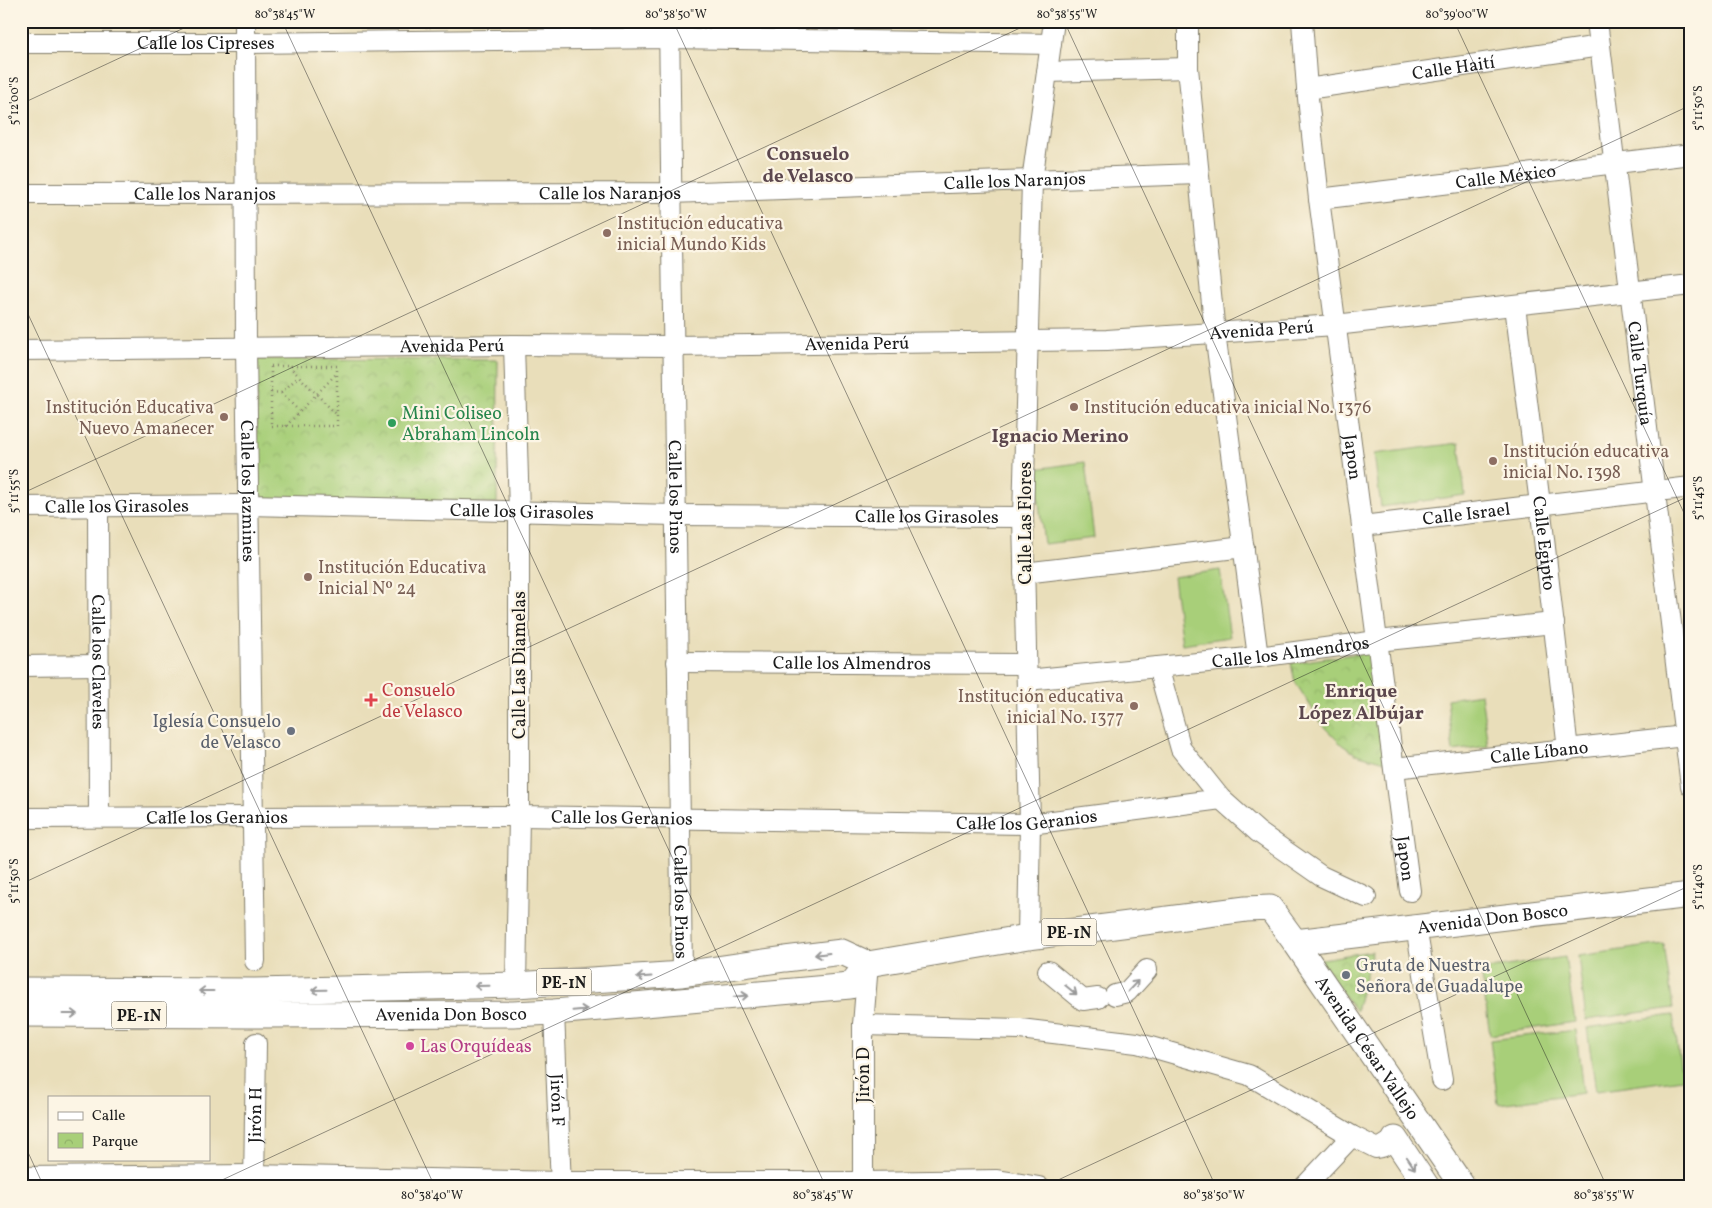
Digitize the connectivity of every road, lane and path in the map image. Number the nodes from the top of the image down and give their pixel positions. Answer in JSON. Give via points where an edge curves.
{"nodes":[{"id":1,"x":245,"y":21,"type":"edge"},
{"id":2,"x":1054,"y":21,"type":"edge"},
{"id":3,"x":1188,"y":21,"type":"edge"},
{"id":4,"x":1302,"y":21,"type":"edge"},
{"id":5,"x":1597,"y":21,"type":"edge"},
{"id":6,"x":669,"y":30,"type":"edge"},
{"id":7,"x":21,"y":43,"type":"edge"},
{"id":8,"x":245,"y":43,"type":"junction"},
{"id":9,"x":1051,"y":44,"type":"junction"},
{"id":10,"x":1600,"y":46,"type":"junction"},
{"id":11,"x":1188,"y":68,"type":"junction"},
{"id":12,"x":1047,"y":72,"type":"junction"},
{"id":13,"x":1307,"y":89,"type":"junction"},
{"id":14,"x":1691,"y":154,"type":"edge"},
{"id":15,"x":1614,"y":162,"type":"junction"},
{"id":16,"x":1198,"y":174,"type":"junction"},
{"id":17,"x":1032,"y":181,"type":"junction"},
{"id":18,"x":671,"y":193,"type":"junction"},
{"id":19,"x":21,"y":194,"type":"edge"},
{"id":20,"x":246,"y":194,"type":"junction"},
{"id":21,"x":1319,"y":199,"type":"junction"},
{"id":22,"x":1691,"y":285,"type":"edge"},
{"id":23,"x":1630,"y":293,"type":"junction"},
{"id":24,"x":1515,"y":306,"type":"junction"},
{"id":25,"x":1335,"y":325,"type":"junction"},
{"id":26,"x":1215,"y":333,"type":"junction"},
{"id":27,"x":1028,"y":341,"type":"junction"},
{"id":28,"x":514,"y":345,"type":"junction"},
{"id":29,"x":673,"y":346,"type":"junction"},
{"id":30,"x":246,"y":348,"type":"junction"},
{"id":31,"x":21,"y":350,"type":"edge"},
{"id":32,"x":289,"y":366,"type":"junction"},
{"id":33,"x":337,"y":372,"type":"junction"},
{"id":34,"x":299,"y":376,"type":"junction"},
{"id":35,"x":271,"y":392,"type":"junction"},
{"id":36,"x":281,"y":393,"type":"junction"},
{"id":37,"x":316,"y":394,"type":"junction"},
{"id":38,"x":300,"y":412,"type":"junction"},
{"id":39,"x":337,"y":415,"type":"junction"},
{"id":40,"x":286,"y":426,"type":"junction"},
{"id":41,"x":1691,"y":486,"type":"edge"},
{"id":42,"x":1654,"y":491,"type":"junction"},
{"id":43,"x":1540,"y":504,"type":"junction"},
{"id":44,"x":248,"y":505,"type":"junction"},
{"id":45,"x":98,"y":506,"type":"junction"},
{"id":46,"x":21,"y":507,"type":"edge"},
{"id":47,"x":519,"y":511,"type":"junction"},
{"id":48,"x":675,"y":515,"type":"junction"},
{"id":49,"x":1023,"y":517,"type":"junction"},
{"id":50,"x":1362,"y":526,"type":"junction"},
{"id":51,"x":1244,"y":547,"type":"junction"},
{"id":52,"x":1024,"y":572,"type":"junction"},
{"id":53,"x":1554,"y":623,"type":"junction"},
{"id":54,"x":1377,"y":641,"type":"junction"},
{"id":55,"x":1258,"y":656,"type":"junction"},
{"id":56,"x":677,"y":662,"type":"junction"},
{"id":57,"x":99,"y":665,"type":"junction"},
{"id":58,"x":21,"y":666,"type":"edge"},
{"id":59,"x":1158,"y":667,"type":"junction"},
{"id":60,"x":1026,"y":672,"type":"junction"},
{"id":61,"x":1685,"y":736,"type":"junction"},
{"id":62,"x":1568,"y":750,"type":"junction"},
{"id":63,"x":1394,"y":768,"type":"junction"},
{"id":64,"x":1691,"y":786,"type":"edge"},
{"id":65,"x":1221,"y":800,"type":"junction"},
{"id":66,"x":252,"y":816,"type":"junction"},
{"id":67,"x":519,"y":816,"type":"junction"},
{"id":68,"x":99,"y":817,"type":"junction"},
{"id":69,"x":21,"y":818,"type":"edge"},
{"id":70,"x":679,"y":819,"type":"junction"},
{"id":71,"x":1030,"y":824,"type":"junction"},
{"id":72,"x":1410,"y":891,"type":"dead end"},
{"id":73,"x":1691,"y":895,"type":"edge"},
{"id":74,"x":1366,"y":897,"type":"dead end"},
{"id":75,"x":1416,"y":927,"type":"junction"},
{"id":76,"x":1028,"y":937,"type":"junction"},
{"id":77,"x":1295,"y":942,"type":"junction"},
{"id":78,"x":255,"y":961,"type":"dead end"},
{"id":79,"x":868,"y":964,"type":"junction"},
{"id":80,"x":1147,"y":970,"type":"dead end"},
{"id":81,"x":1048,"y":971,"type":"dead end"},
{"id":82,"x":682,"y":974,"type":"junction"},
{"id":83,"x":516,"y":985,"type":"junction"},
{"id":84,"x":21,"y":990,"type":"edge"},
{"id":85,"x":255,"y":991,"type":"junction"},
{"id":86,"x":554,"y":1012,"type":"junction"},
{"id":87,"x":21,"y":1014,"type":"edge"},
{"id":88,"x":256,"y":1015,"type":"junction"},
{"id":89,"x":863,"y":1025,"type":"junction"},
{"id":90,"x":256,"y":1043,"type":"dead end"},
{"id":91,"x":1442,"y":1080,"type":"dead end"},
{"id":92,"x":1352,"y":1136,"type":"junction"},
{"id":93,"x":1395,"y":1139,"type":"joint"},
{"id":94,"x":21,"y":1177,"type":"edge"},
{"id":95,"x":254,"y":1181,"type":"edge"},
{"id":96,"x":562,"y":1184,"type":"edge"},
{"id":97,"x":863,"y":1184,"type":"edge"},
{"id":98,"x":1039,"y":1187,"type":"edge"},
{"id":99,"x":1304,"y":1187,"type":"edge"},
{"id":100,"x":1427,"y":1187,"type":"edge"},
{"id":101,"x":1463,"y":1187,"type":"edge"}],
"edges":[{"from":1,"to":8,"type":"street","name":"Calle los Jazmines"},
{"from":2,"to":9,"type":"street","name":"Calle Las Flores"},
{"from":3,"to":11,"type":"street"},
{"from":4,"to":13,"type":"street","name":"Japon"},
{"from":5,"to":10,"type":"street","name":"Calle Turquía"},
{"from":6,"to":8,"type":"street","name":"Calle los Cipreses"},
{"from":6,"to":9,"type":"street","name":"Calle los Cipreses"},
{"from":6,"to":18,"type":"street","name":"Calle los Pinos"},
{"from":7,"to":8,"type":"street","name":"Calle los Cipreses"},
{"from":8,"to":20,"type":"street","name":"Calle los Jazmines"},
{"from":9,"to":12,"type":"street","name":"Calle Las Flores"},
{"from":10,"to":13,"type":"street","name":"Calle Haití"},
{"from":10,"to":15,"type":"street","name":"Calle Turquía"},
{"from":11,"to":12,"type":"street"},
{"from":11,"to":16,"type":"street"},
{"from":12,"to":17,"type":"street","name":"Calle Las Flores"},
{"from":13,"to":21,"type":"street","name":"Japon"},
{"from":14,"to":15,"type":"street","name":"Calle México"},
{"from":15,"to":21,"type":"street","name":"Calle México"},
{"from":15,"to":23,"type":"street","name":"Calle Turquía"},
{"from":16,"to":17,"type":"street","name":"Calle los Naranjos"},
{"from":16,"to":26,"type":"street"},
{"from":17,"to":18,"type":"street","name":"Calle los Naranjos"},
{"from":17,"to":27,"type":"street","name":"Calle Las Flores"},
{"from":18,"to":20,"type":"street","name":"Calle los Naranjos"},
{"from":18,"to":29,"type":"street","name":"Calle los Pinos"},
{"from":19,"to":20,"type":"street","name":"Calle los Naranjos"},
{"from":20,"to":30,"type":"street","name":"Calle los Jazmines"},
{"from":21,"to":25,"type":"street","name":"Japon"},
{"from":22,"to":23,"type":"street","name":"Avenida Perú"},
{"from":23,"to":24,"type":"street","name":"Avenida Perú"},
{"from":23,"to":42,"type":"street","name":"Calle Turquía"},
{"from":24,"to":25,"type":"street","name":"Avenida Perú"},
{"from":24,"to":43,"type":"street","name":"Calle Egipto"},
{"from":25,"to":26,"type":"street","name":"Avenida Perú"},
{"from":25,"to":50,"type":"street","name":"Japon"},
{"from":26,"to":27,"type":"street","name":"Avenida Perú"},
{"from":26,"to":51,"type":"street"},
{"from":27,"to":29,"type":"street","name":"Avenida Perú"},
{"from":27,"to":49,"type":"street","name":"Calle Las Flores"},
{"from":28,"to":29,"type":"street","name":"Avenida Perú"},
{"from":28,"to":30,"type":"street","name":"Avenida Perú"},
{"from":28,"to":47,"type":"street","name":"Calle Las Diamelas"},
{"from":29,"to":48,"type":"street","name":"Calle los Pinos"},
{"from":30,"to":31,"type":"street","name":"Avenida Perú"},
{"from":30,"to":44,"type":"street","name":"Calle los Jazmines"},
{"from":32,"to":33,"type":"path","via":[[337,366]]},
{"from":32,"to":34,"type":"path"},
{"from":32,"to":35,"type":"path","via":[[271,366]]},
{"from":33,"to":37,"type":"path"},
{"from":33,"to":39,"type":"path"},
{"from":34,"to":36,"type":"path"},
{"from":34,"to":37,"type":"path"},
{"from":35,"to":36,"type":"path"},
{"from":35,"to":40,"type":"path","via":[[270,426]]},
{"from":36,"to":38,"type":"path"},
{"from":37,"to":38,"type":"path"},
{"from":37,"to":39,"type":"path"},
{"from":38,"to":40,"type":"path"},
{"from":39,"to":40,"type":"path","via":[[337,426]]},
{"from":41,"to":42,"type":"street","name":"Calle Israel"},
{"from":42,"to":43,"type":"street","name":"Calle Israel"},
{"from":42,"to":61,"type":"street","name":"Calle Turquía"},
{"from":43,"to":50,"type":"street","name":"Calle Israel"},
{"from":43,"to":53,"type":"street","name":"Calle Egipto"},
{"from":44,"to":45,"type":"street","name":"Calle los Girasoles"},
{"from":44,"to":47,"type":"street","name":"Calle los Girasoles"},
{"from":44,"to":66,"type":"street","name":"Calle los Jazmines"},
{"from":45,"to":46,"type":"street","name":"Calle los Girasoles"},
{"from":45,"to":57,"type":"street","name":"Calle los Claveles"},
{"from":47,"to":48,"type":"street","name":"Calle los Girasoles"},
{"from":47,"to":67,"type":"street","name":"Calle Las Diamelas"},
{"from":48,"to":49,"type":"street","name":"Calle los Girasoles"},
{"from":48,"to":56,"type":"street","name":"Calle los Pinos"},
{"from":49,"to":52,"type":"street","name":"Calle Las Flores"},
{"from":50,"to":54,"type":"street","name":"Japon"},
{"from":51,"to":52,"type":"street"},
{"from":51,"to":55,"type":"street"},
{"from":52,"to":60,"type":"street","name":"Calle Las Flores"},
{"from":53,"to":54,"type":"street","name":"Calle los Almendros"},
{"from":53,"to":62,"type":"street","name":"Calle Egipto"},
{"from":54,"to":55,"type":"street","name":"Calle los Almendros"},
{"from":54,"to":63,"type":"street","name":"Japon"},
{"from":55,"to":59,"type":"street","name":"Calle los Almendros"},
{"from":56,"to":60,"type":"street","name":"Calle los Almendros"},
{"from":56,"to":70,"type":"street","name":"Calle los Pinos"},
{"from":57,"to":58,"type":"street"},
{"from":57,"to":68,"type":"street","name":"Calle los Claveles"},
{"from":59,"to":60,"type":"street","name":"Calle los Almendros"},
{"from":59,"to":65,"type":"street","via":[[1181,749]]},
{"from":60,"to":71,"type":"street","name":"Calle Las Flores"},
{"from":61,"to":62,"type":"street","name":"Calle Líbano"},
{"from":61,"to":64,"type":"street","name":"Calle Turquía"},
{"from":62,"to":63,"type":"street","name":"Calle Líbano"},
{"from":63,"to":72,"type":"street","name":"Japon"},
{"from":65,"to":71,"type":"street","name":"Calle los Geranios"},
{"from":65,"to":74,"type":"street","via":[[1258,832],[1321,876]]},
{"from":66,"to":67,"type":"street","name":"Calle los Geranios"},
{"from":66,"to":68,"type":"street","name":"Calle los Geranios"},
{"from":66,"to":78,"type":"street","name":"Calle los Jazmines"},
{"from":67,"to":70,"type":"street","name":"Calle los Geranios"},
{"from":67,"to":83,"type":"street","name":"Calle Las Diamelas"},
{"from":68,"to":69,"type":"street","name":"Calle los Geranios"},
{"from":70,"to":71,"type":"street","name":"Calle los Geranios"},
{"from":70,"to":82,"type":"street","name":"Calle los Pinos"},
{"from":71,"to":76,"type":"street","name":"Calle Las Flores"},
{"from":73,"to":75,"type":"main road","name":"Avenida Don Bosco"},
{"from":75,"to":77,"type":"main road","name":"Avenida Don Bosco"},
{"from":75,"to":91,"type":"street"},
{"from":76,"to":77,"type":"main road","name":"Avenida César Vallejo","number":"PE-1N","via":[[1270,908]]},
{"from":76,"to":79,"type":"main road","number":"PE-1N"},
{"from":77,"to":101,"type":"main road","name":"Avenida César Vallejo","number":"PE-1N"},
{"from":79,"to":82,"type":"main road","name":"Avenida Don Bosco","number":"PE-1N","one_way":true,"via":[[842,952]]},
{"from":86,"to":79,"type":"main road","name":"Avenida Don Bosco","number":"PE-1N","one_way":true,"via":[[850,986]]},
{"from":79,"to":89,"type":"street","name":"Jirón D"},
{"from":81,"to":80,"type":"street","one_way":true,"via":[[1084,1000],[1127,992]]},
{"from":82,"to":83,"type":"main road","name":"Avenida Don Bosco","number":"PE-1N","one_way":true},
{"from":83,"to":85,"type":"main road","name":"Avenida Don Bosco","number":"PE-1N","one_way":true},
{"from":85,"to":84,"type":"main road","name":"Avenida Don Bosco","number":"PE-1N","one_way":true},
{"from":85,"to":88,"type":"main road"},
{"from":86,"to":88,"type":"main road","name":"Avenida Don Bosco","number":"PE-1N"},
{"from":86,"to":96,"type":"street","name":"Jirón F"},
{"from":87,"to":88,"type":"main road","name":"Avenida Don Bosco","number":"PE-1N","one_way":true},
{"from":89,"to":92,"type":"street","via":[[1020,1028],[1137,1043],[1249,1074]]},
{"from":89,"to":97,"type":"street","name":"Jirón D"},
{"from":90,"to":95,"type":"street","name":"Jirón H"},
{"from":92,"to":93,"type":"street","via":[[1376,1148]]},
{"from":92,"to":99,"type":"street"},
{"from":93,"to":100,"type":"main road","name":"Avenida César Vallejo","one_way":true},
{"from":94,"to":95,"type":"street"},
{"from":95,"to":96,"type":"street"},
{"from":96,"to":97,"type":"street"},
{"from":97,"to":98,"type":"street","via":[[997,1180]]}]}
